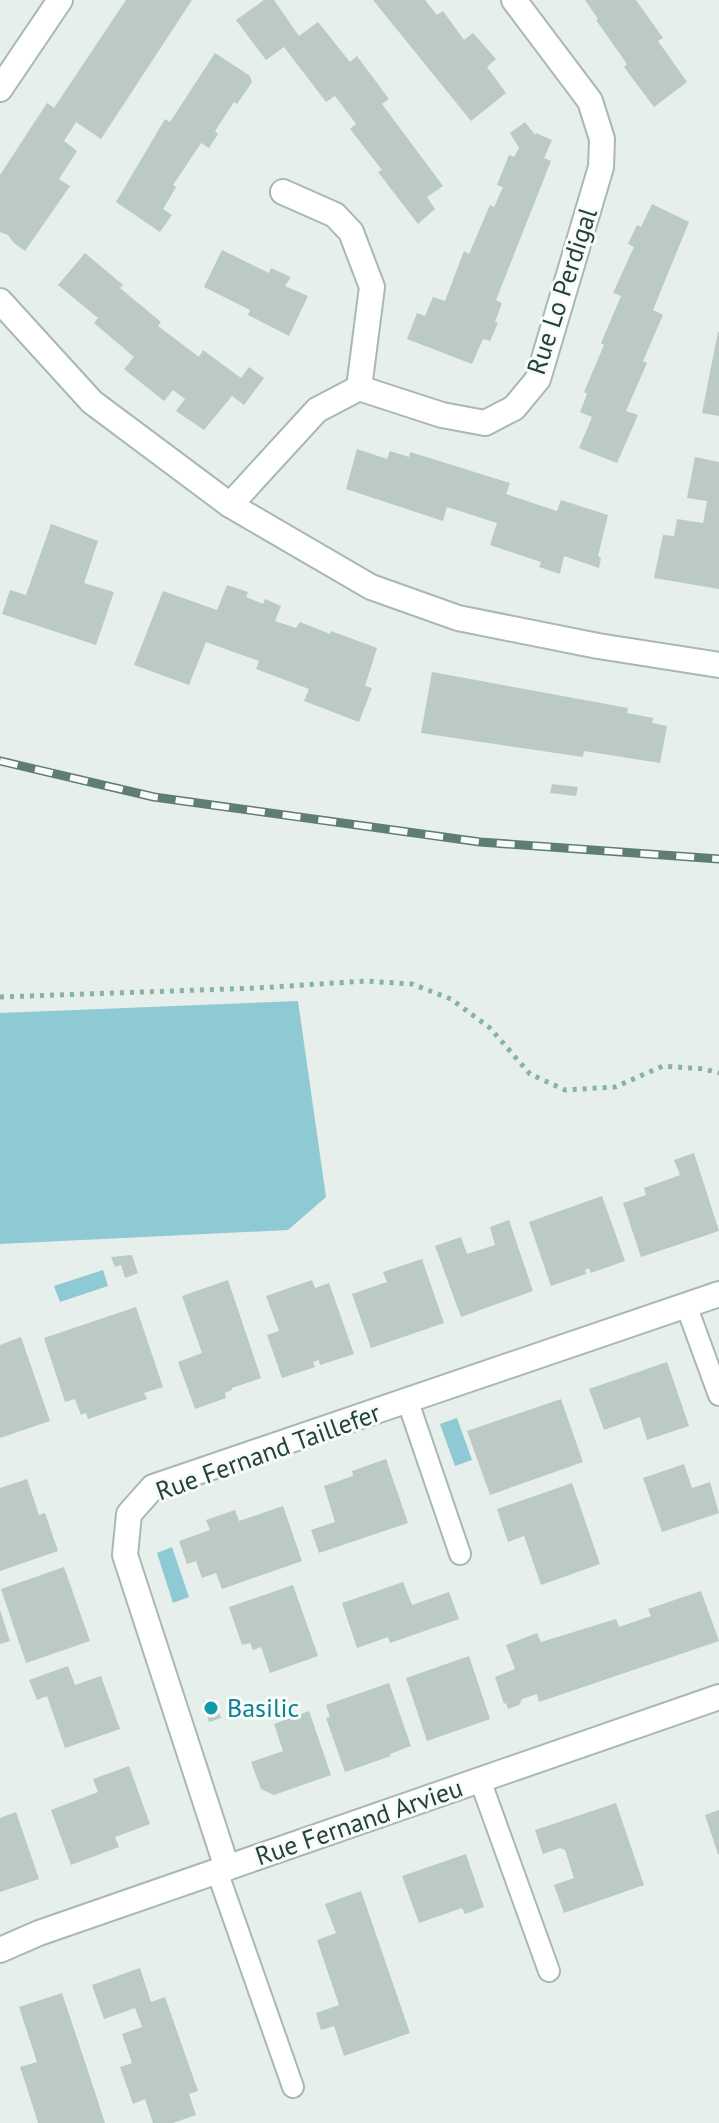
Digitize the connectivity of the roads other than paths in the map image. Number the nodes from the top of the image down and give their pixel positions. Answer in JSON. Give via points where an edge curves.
{"nodes":[{"id":1,"x":60,"y":0,"type":"edge"},
{"id":2,"x":514,"y":0,"type":"edge"},
{"id":3,"x":0,"y":89,"type":"edge"},
{"id":4,"x":283,"y":192,"type":"dead end"},
{"id":5,"x":0,"y":301,"type":"edge"},
{"id":6,"x":359,"y":388,"type":"junction"},
{"id":7,"x":230,"y":505,"type":"junction"},
{"id":8,"x":719,"y":665,"type":"edge"},
{"id":9,"x":719,"y":1294,"type":"edge"},
{"id":10,"x":686,"y":1305,"type":"junction"},
{"id":11,"x":719,"y":1395,"type":"edge"},
{"id":12,"x":408,"y":1402,"type":"junction"},
{"id":13,"x":460,"y":1554,"type":"dead end"},
{"id":14,"x":719,"y":1697,"type":"edge"},
{"id":15,"x":480,"y":1780,"type":"junction"},
{"id":16,"x":222,"y":1870,"type":"junction"},
{"id":17,"x":0,"y":1950,"type":"edge"},
{"id":18,"x":549,"y":1971,"type":"dead end"},
{"id":19,"x":293,"y":2087,"type":"dead end"}],
"edges":[{"from":1,"to":3,"type":"street"},
{"from":2,"to":6,"type":"street","name":"Rue Lo Perdigal","via":[[590,101],[602,139],[601,167],[538,379],[514,408],[485,423]]},
{"from":4,"to":6,"type":"street","via":[[335,215],[351,232],[372,287]]},
{"from":5,"to":7,"type":"street","via":[[92,402]]},
{"from":6,"to":7,"type":"street","via":[[317,410]]},
{"from":7,"to":8,"type":"street","via":[[371,587],[458,618]]},
{"from":9,"to":10,"type":"street","name":"Rue Fernand Taillefer"},
{"from":10,"to":11,"type":"lane"},
{"from":10,"to":12,"type":"street","name":"Rue Fernand Taillefer"},
{"from":12,"to":13,"type":"lane"},
{"from":12,"to":16,"type":"street","name":"Rue Fernand Taillefer","via":[[153,1487],[129,1514],[125,1555]]},
{"from":14,"to":15,"type":"street","name":"Rue Fernand Arvieu"},
{"from":15,"to":16,"type":"street","name":"Rue Fernand Arvieu"},
{"from":15,"to":18,"type":"lane"},
{"from":16,"to":17,"type":"street","name":"Rue Fernand Arvieu"},
{"from":16,"to":19,"type":"lane"}]}
